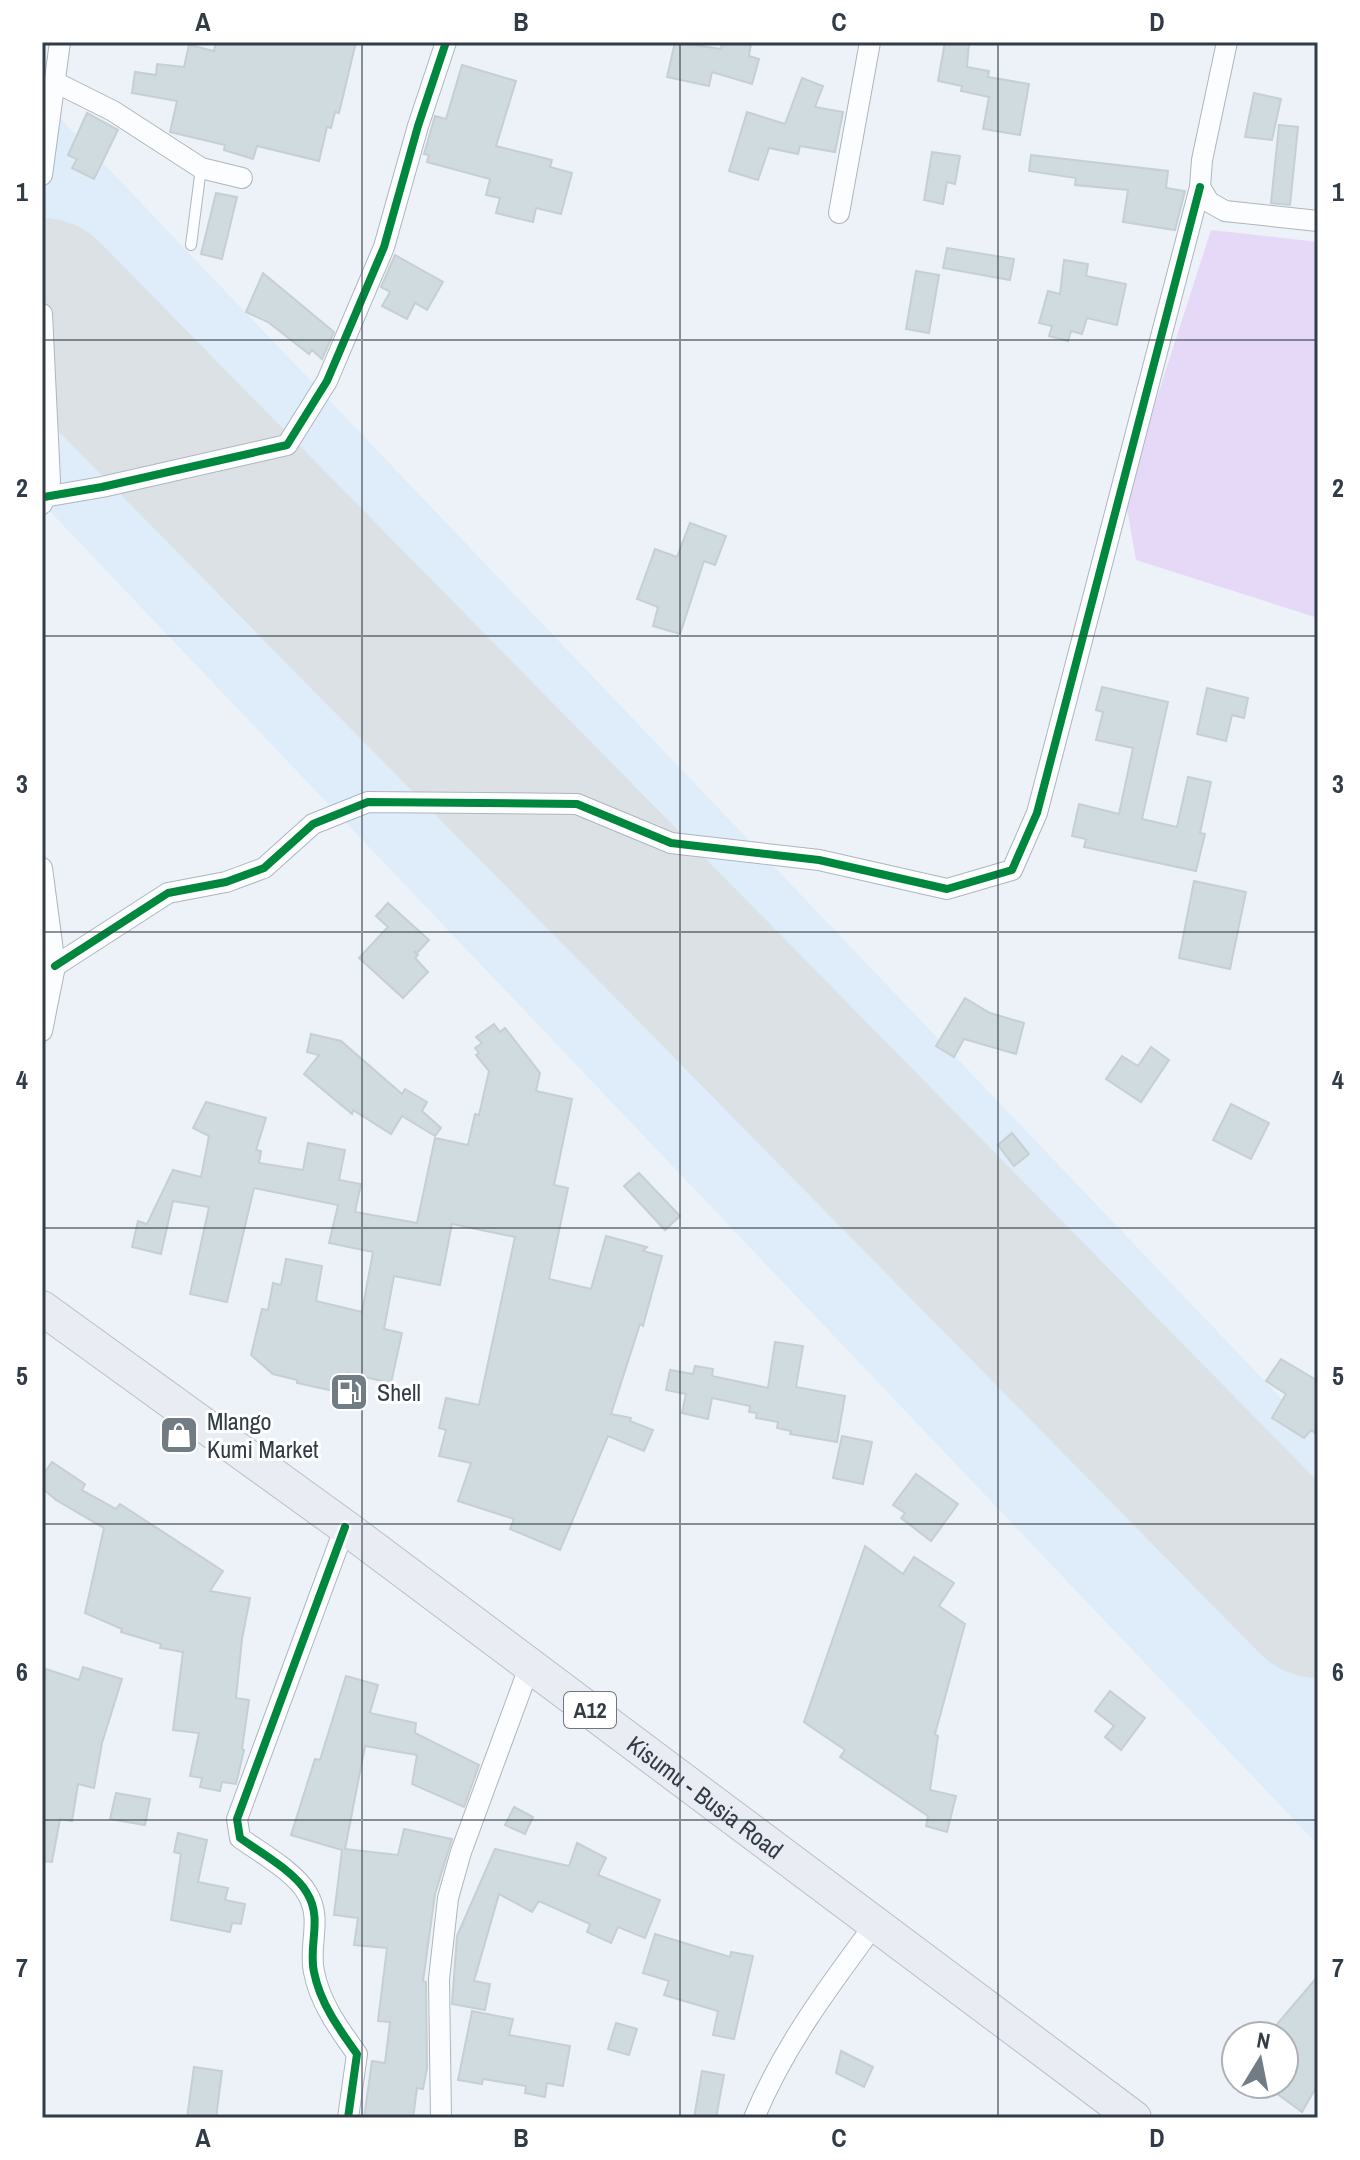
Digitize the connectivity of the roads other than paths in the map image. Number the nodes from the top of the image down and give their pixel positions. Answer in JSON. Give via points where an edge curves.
{"nodes":[{"id":1,"x":60,"y":42,"type":"edge"},
{"id":2,"x":446,"y":42,"type":"edge"},
{"id":3,"x":870,"y":42,"type":"edge"},
{"id":4,"x":1227,"y":42,"type":"edge"},
{"id":5,"x":55,"y":82,"type":"junction"},
{"id":6,"x":201,"y":168,"type":"junction"},
{"id":7,"x":42,"y":175,"type":"edge"},
{"id":8,"x":242,"y":178,"type":"dead end"},
{"id":9,"x":1200,"y":187,"type":"junction"},
{"id":10,"x":839,"y":213,"type":"dead end"},
{"id":11,"x":1318,"y":221,"type":"edge"},
{"id":12,"x":191,"y":245,"type":"dead end"},
{"id":13,"x":42,"y":314,"type":"edge"},
{"id":14,"x":43,"y":500,"type":"edge"},
{"id":15,"x":42,"y":868,"type":"edge"},
{"id":16,"x":55,"y":966,"type":"junction"},
{"id":17,"x":42,"y":1031,"type":"edge"},
{"id":18,"x":42,"y":1308,"type":"edge"},
{"id":19,"x":345,"y":1527,"type":"junction"},
{"id":20,"x":530,"y":1665,"type":"junction"},
{"id":21,"x":875,"y":1924,"type":"junction"},
{"id":22,"x":348,"y":2118,"type":"edge"},
{"id":23,"x":441,"y":2118,"type":"edge"},
{"id":24,"x":754,"y":2118,"type":"edge"},
{"id":25,"x":1134,"y":2118,"type":"edge"}],
"edges":[{"from":1,"to":5,"type":"street"},
{"from":2,"to":14,"type":"street","via":[[384,247],[327,381],[287,445]]},
{"from":3,"to":10,"type":"street"},
{"from":4,"to":9,"type":"street"},
{"from":5,"to":6,"type":"street","via":[[113,111]]},
{"from":5,"to":7,"type":"street"},
{"from":6,"to":8,"type":"street"},
{"from":6,"to":12,"type":"lane"},
{"from":9,"to":11,"type":"street","via":[[1209,202],[1225,211]]},
{"from":9,"to":16,"type":"street","via":[[1037,813],[1012,870],[947,889],[819,860],[671,843],[577,804],[368,802],[313,824],[264,868],[168,893]]},
{"from":13,"to":14,"type":"street","via":[[50,481]]},
{"from":15,"to":16,"type":"street"},
{"from":16,"to":17,"type":"street"},
{"from":18,"to":19,"type":"highway","name":"Kisumu - Busia Road","number":"A12"},
{"from":19,"to":20,"type":"highway","name":"Kisumu - Busia Road","number":"A12"},
{"from":19,"to":22,"type":"street","via":[[237,1819],[240,1838],[307,1892],[317,1919],[313,1970],[333,2020],[357,2054]]},
{"from":20,"to":21,"type":"highway","name":"Kisumu - Busia Road","number":"A12"},
{"from":20,"to":23,"type":"street","via":[[448,1898],[439,1979]]},
{"from":21,"to":24,"type":"street","via":[[807,2016]]},
{"from":21,"to":25,"type":"highway","name":"Kisumu - Busia Road","number":"A12"}]}
